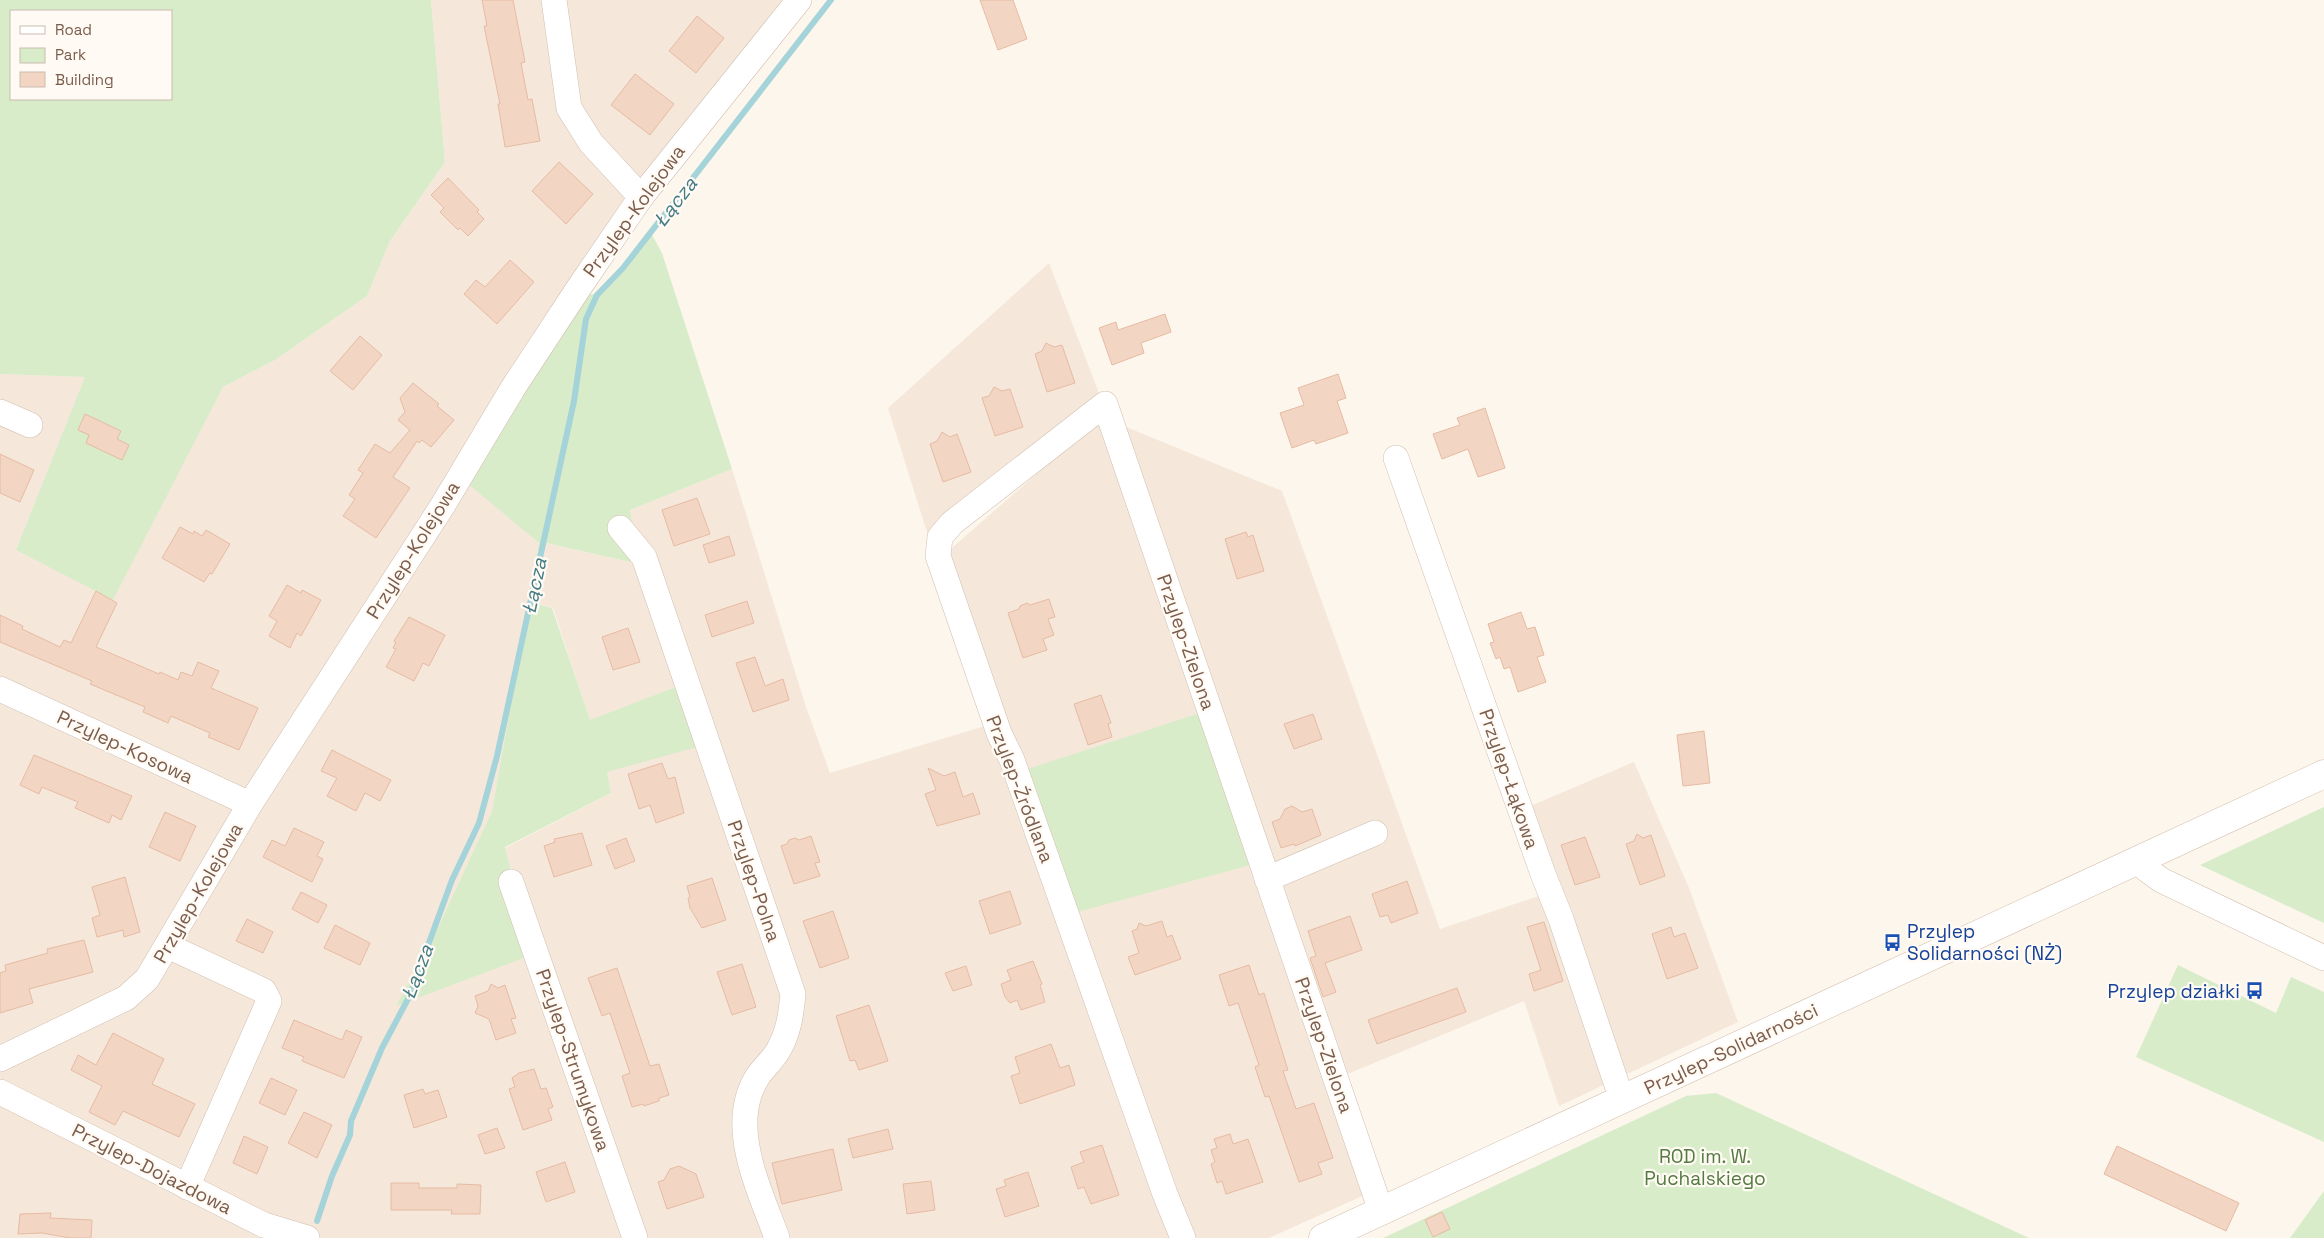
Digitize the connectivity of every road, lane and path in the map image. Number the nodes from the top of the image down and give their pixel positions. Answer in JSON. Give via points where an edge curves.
{"nodes":[{"id":1,"x":554,"y":0,"type":"edge"},
{"id":2,"x":799,"y":0,"type":"edge"},
{"id":3,"x":641,"y":197,"type":"junction"},
{"id":4,"x":1105,"y":404,"type":"joint"},
{"id":5,"x":0,"y":412,"type":"edge"},
{"id":6,"x":30,"y":425,"type":"dead end"},
{"id":7,"x":1396,"y":458,"type":"dead end"},
{"id":8,"x":620,"y":528,"type":"dead end"},
{"id":9,"x":0,"y":689,"type":"edge"},
{"id":10,"x":2324,"y":774,"type":"edge"},
{"id":11,"x":250,"y":804,"type":"junction"},
{"id":12,"x":1375,"y":833,"type":"dead end"},
{"id":13,"x":2139,"y":860,"type":"junction"},
{"id":14,"x":1267,"y":879,"type":"junction"},
{"id":15,"x":511,"y":882,"type":"dead end"},
{"id":16,"x":168,"y":946,"type":"junction"},
{"id":17,"x":2324,"y":958,"type":"edge"},
{"id":18,"x":0,"y":1059,"type":"edge"},
{"id":19,"x":0,"y":1092,"type":"edge"},
{"id":20,"x":1622,"y":1100,"type":"junction"},
{"id":21,"x":186,"y":1186,"type":"junction"},
{"id":22,"x":1381,"y":1211,"type":"junction"},
{"id":23,"x":1177,"y":1237,"type":"edge"},
{"id":24,"x":307,"y":1238,"type":"edge"},
{"id":25,"x":635,"y":1238,"type":"edge"},
{"id":26,"x":777,"y":1238,"type":"edge"},
{"id":27,"x":1323,"y":1238,"type":"edge"}],
"edges":[{"from":1,"to":3,"type":"street","via":[[569,108],[591,143]]},
{"from":2,"to":3,"type":"street","name":"Przylep-Kolejowa"},
{"from":3,"to":11,"type":"street","name":"Przylep-Kolejowa","via":[[513,388],[438,513]]},
{"from":4,"to":14,"type":"street","name":"Przylep-Zielona"},
{"from":4,"to":23,"type":"street","name":"Przylep-Źródlana","via":[[952,522],[940,537],[938,556],[1165,1194]]},
{"from":5,"to":6,"type":"street"},
{"from":7,"to":20,"type":"street","name":"Przylep-Łąkowa","via":[[1561,919]]},
{"from":8,"to":26,"type":"street","name":"Przylep-Polna","via":[[644,557],[793,994],[791,1023],[779,1050],[757,1078],[747,1106],[745,1134]]},
{"from":9,"to":11,"type":"street","name":"Przylep-Kosowa"},
{"from":10,"to":13,"type":"main road","name":"Przylep-Solidarności"},
{"from":11,"to":16,"type":"street","name":"Przylep-Kolejowa"},
{"from":12,"to":14,"type":"street"},
{"from":13,"to":17,"type":"street","via":[[2161,880]]},
{"from":13,"to":20,"type":"main road","name":"Przylep-Solidarności"},
{"from":14,"to":22,"type":"street","name":"Przylep-Zielona"},
{"from":15,"to":25,"type":"street","name":"Przylep-Strumykowa"},
{"from":16,"to":18,"type":"street","name":"Przylep-Kolejowa","via":[[147,979],[126,998]]},
{"from":16,"to":21,"type":"street","via":[[264,991],[269,1000]]},
{"from":19,"to":21,"type":"street","name":"Przylep-Dojazdowa"},
{"from":20,"to":22,"type":"main road","name":"Przylep-Solidarności"},
{"from":21,"to":24,"type":"street","name":"Przylep-Dojazdowa","via":[[264,1226]]},
{"from":22,"to":27,"type":"main road","name":"Przylep-Solidarności"}]}
